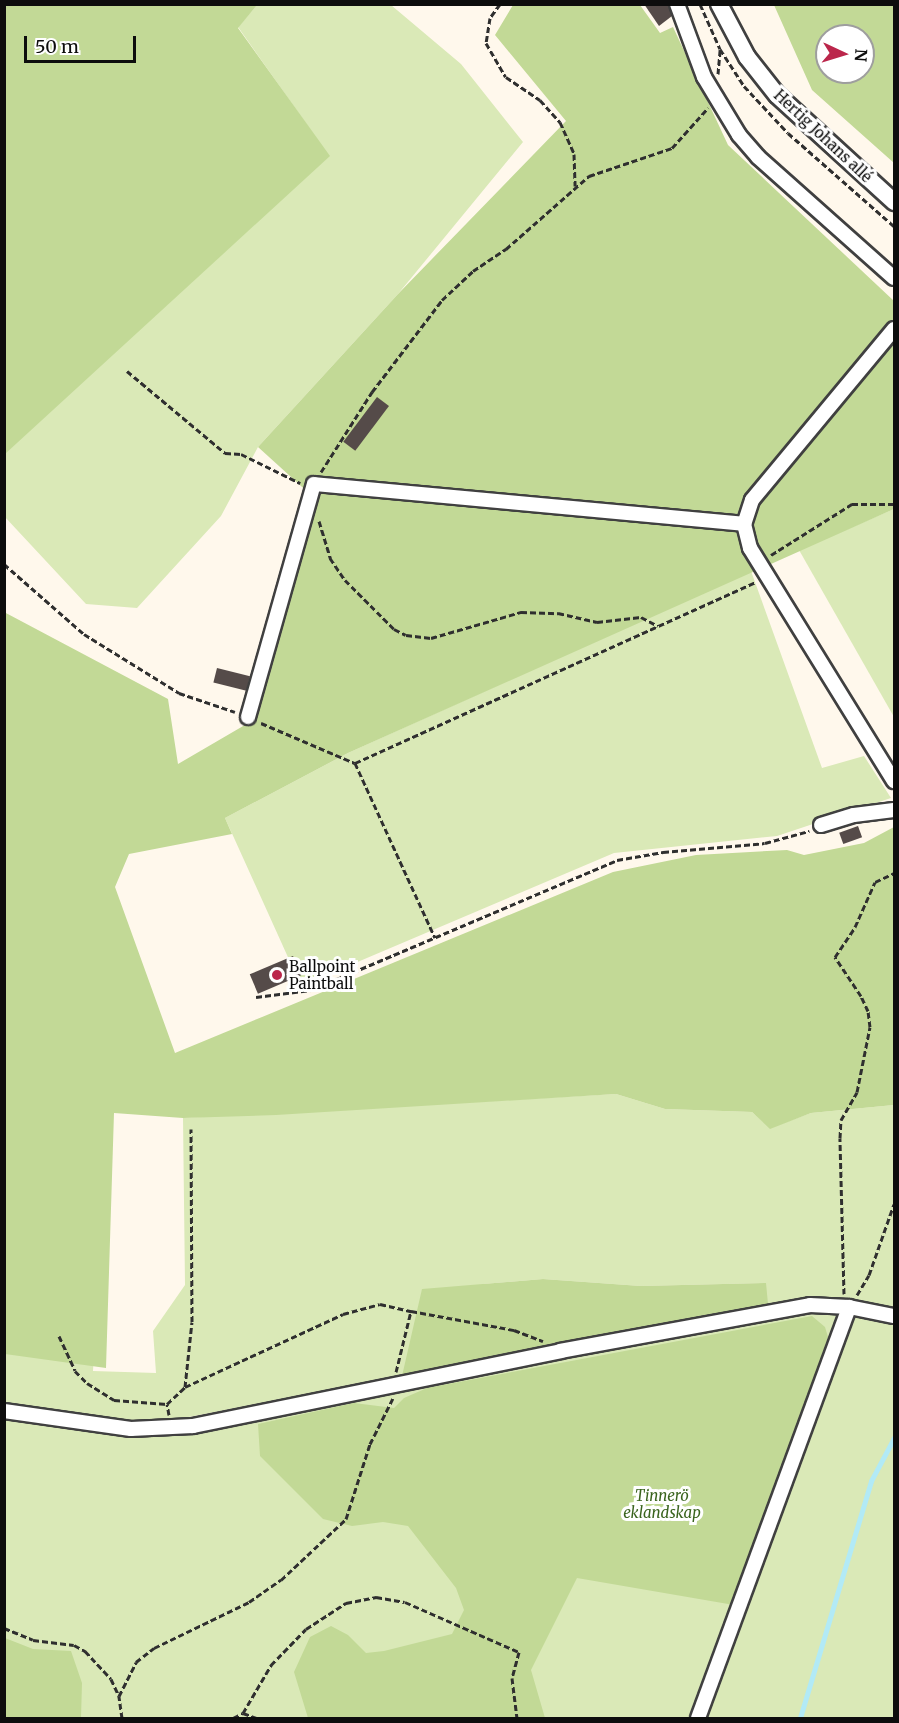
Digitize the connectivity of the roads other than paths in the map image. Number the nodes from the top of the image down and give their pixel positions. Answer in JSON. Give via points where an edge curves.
{"nodes":[{"id":1,"x":677,"y":4,"type":"edge"},
{"id":2,"x":719,"y":4,"type":"edge"},
{"id":3,"x":894,"y":202,"type":"edge"},
{"id":4,"x":894,"y":278,"type":"edge"},
{"id":5,"x":894,"y":329,"type":"edge"},
{"id":6,"x":744,"y":524,"type":"junction"},
{"id":7,"x":248,"y":717,"type":"road end"},
{"id":8,"x":894,"y":781,"type":"edge"},
{"id":9,"x":894,"y":810,"type":"edge"},
{"id":10,"x":821,"y":825,"type":"road end"},
{"id":11,"x":848,"y":1307,"type":"junction"},
{"id":12,"x":894,"y":1316,"type":"edge"},
{"id":13,"x":4,"y":1411,"type":"edge"},
{"id":14,"x":698,"y":1719,"type":"edge"}],
"edges":[{"from":1,"to":4,"type":"street","via":[[715,100],[758,157]]},
{"from":2,"to":3,"type":"street","name":"Hertig Johans allé","via":[[747,57],[777,95]]},
{"from":5,"to":6,"type":"street","via":[[752,500]]},
{"from":6,"to":7,"type":"street","via":[[314,484]]},
{"from":6,"to":8,"type":"street","via":[[764,571]]},
{"from":9,"to":10,"type":"street"},
{"from":11,"to":12,"type":"street"},
{"from":11,"to":13,"type":"street","via":[[810,1305],[171,1428],[131,1429]]},
{"from":11,"to":14,"type":"street"}]}
